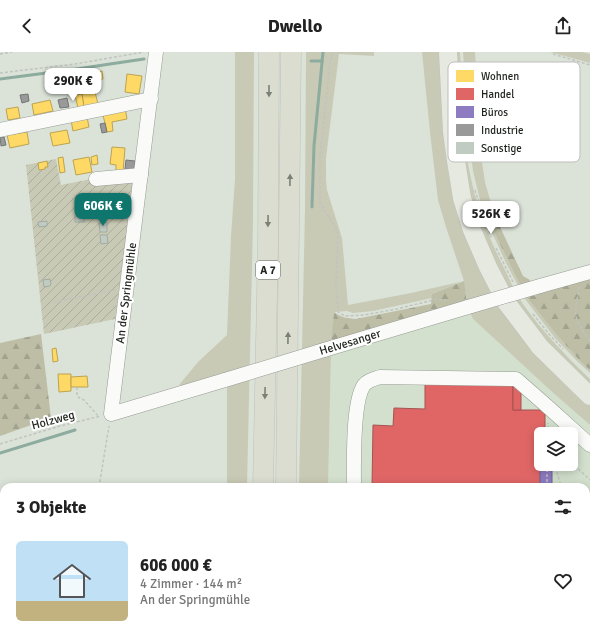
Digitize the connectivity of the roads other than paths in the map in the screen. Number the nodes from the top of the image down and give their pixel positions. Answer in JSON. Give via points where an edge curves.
{"nodes":[{"id":1,"x":156,"y":52,"type":"edge"},
{"id":2,"x":270,"y":52,"type":"edge"},
{"id":3,"x":291,"y":52,"type":"edge"},
{"id":4,"x":448,"y":52,"type":"edge"},
{"id":5,"x":448,"y":62,"type":"edge"},
{"id":6,"x":150,"y":99,"type":"junction"},
{"id":7,"x":0,"y":130,"type":"edge"},
{"id":8,"x":456,"y":162,"type":"edge"},
{"id":9,"x":140,"y":175,"type":"junction"},
{"id":10,"x":96,"y":179,"type":"dead end"},
{"id":11,"x":583,"y":274,"type":"edge"},
{"id":12,"x":590,"y":396,"type":"edge"},
{"id":13,"x":105,"y":416,"type":"joint"},
{"id":14,"x":590,"y":446,"type":"edge"},
{"id":15,"x":263,"y":483,"type":"edge"},
{"id":16,"x":286,"y":483,"type":"edge"},
{"id":17,"x":354,"y":483,"type":"edge"}],
"edges":[{"from":1,"to":6,"type":"street","name":"An der Springmühle"},
{"from":2,"to":15,"type":"highway","number":"A 7","one_way":true},
{"from":16,"to":3,"type":"highway","number":"A 7","one_way":true},
{"from":4,"to":5,"type":"main road"},
{"from":6,"to":7,"type":"street"},
{"from":6,"to":9,"type":"street","name":"An der Springmühle"},
{"from":8,"to":12,"type":"main road","via":[[462,198],[472,230],[506,302],[540,347]]},
{"from":9,"to":10,"type":"street"},
{"from":9,"to":13,"type":"street","name":"An der Springmühle","via":[[126,288]]},
{"from":11,"to":13,"type":"street","name":"Helvesanger","bridge":true},
{"from":14,"to":17,"type":"street","via":[[516,379],[380,377],[368,381],[359,394],[355,421]]}]}
